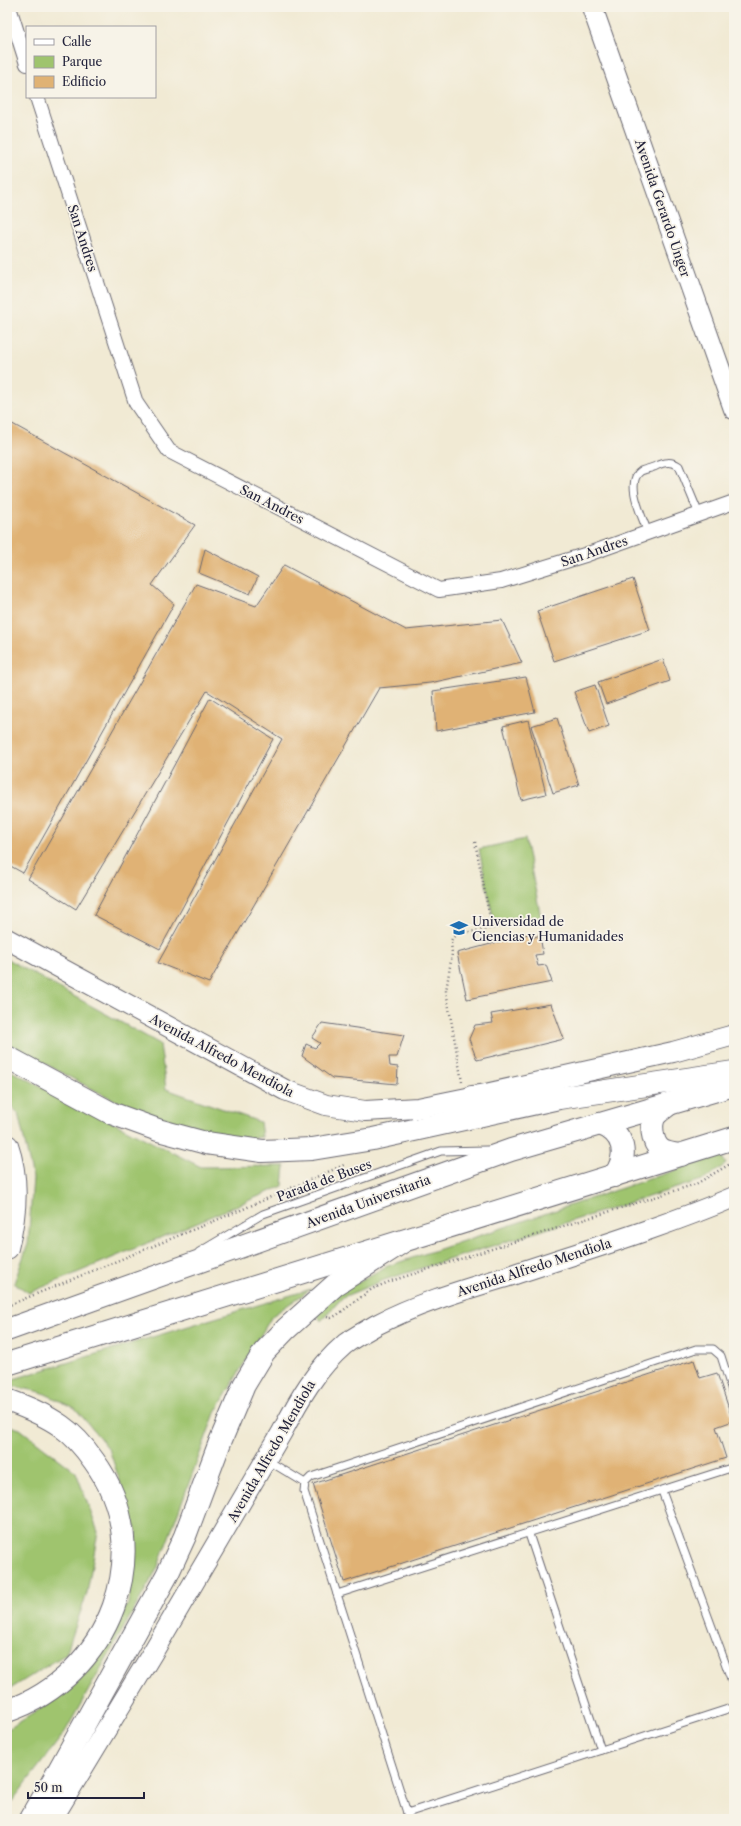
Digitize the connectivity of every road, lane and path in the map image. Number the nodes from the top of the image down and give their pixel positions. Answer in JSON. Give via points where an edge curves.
{"nodes":[{"id":1,"x":8,"y":7,"type":"edge"},
{"id":2,"x":592,"y":7,"type":"edge"},
{"id":3,"x":26,"y":61,"type":"edge"},
{"id":4,"x":38,"y":98,"type":"edge"},
{"id":5,"x":734,"y":409,"type":"edge"},
{"id":6,"x":734,"y":502,"type":"edge"},
{"id":7,"x":699,"y":514,"type":"junction"},
{"id":8,"x":648,"y":533,"type":"junction"},
{"id":9,"x":475,"y":842,"type":"dead end"},
{"id":10,"x":540,"y":920,"type":"dead end"},
{"id":11,"x":492,"y":928,"type":"junction"},
{"id":12,"x":7,"y":939,"type":"edge"},
{"id":13,"x":734,"y":1034,"type":"edge"},
{"id":14,"x":7,"y":1056,"type":"edge"},
{"id":15,"x":734,"y":1072,"type":"edge"},
{"id":16,"x":734,"y":1085,"type":"edge"},
{"id":17,"x":598,"y":1092,"type":"junction"},
{"id":18,"x":469,"y":1098,"type":"junction"},
{"id":19,"x":670,"y":1104,"type":"junction"},
{"id":20,"x":600,"y":1124,"type":"junction"},
{"id":21,"x":734,"y":1138,"type":"edge"},
{"id":22,"x":7,"y":1146,"type":"edge"},
{"id":23,"x":681,"y":1155,"type":"junction"},
{"id":24,"x":614,"y":1176,"type":"junction"},
{"id":25,"x":734,"y":1197,"type":"edge"},
{"id":26,"x":404,"y":1241,"type":"junction"},
{"id":27,"x":7,"y":1248,"type":"edge"},
{"id":28,"x":7,"y":1330,"type":"edge"},
{"id":29,"x":7,"y":1364,"type":"edge"},
{"id":30,"x":734,"y":1397,"type":"edge"},
{"id":31,"x":7,"y":1400,"type":"edge"},
{"id":32,"x":266,"y":1460,"type":"junction"},
{"id":33,"x":734,"y":1467,"type":"edge"},
{"id":34,"x":305,"y":1483,"type":"junction"},
{"id":35,"x":662,"y":1491,"type":"junction"},
{"id":36,"x":529,"y":1534,"type":"junction"},
{"id":37,"x":337,"y":1594,"type":"junction"},
{"id":38,"x":734,"y":1687,"type":"edge"},
{"id":39,"x":734,"y":1707,"type":"edge"},
{"id":40,"x":7,"y":1711,"type":"edge"},
{"id":41,"x":601,"y":1750,"type":"junction"},
{"id":42,"x":408,"y":1816,"type":"edge"},
{"id":43,"x":31,"y":1819,"type":"edge"},
{"id":44,"x":52,"y":1819,"type":"edge"}],
"edges":[{"from":1,"to":3,"type":"street"},
{"from":2,"to":5,"type":"street","name":"Avenida Gerardo Unger"},
{"from":4,"to":8,"type":"street","name":"San Andres","via":[[136,403],[169,451],[439,590],[501,581]]},
{"from":6,"to":7,"type":"street","name":"San Andres"},
{"from":7,"to":8,"type":"street","name":"San Andres"},
{"from":7,"to":8,"type":"lane","via":[[679,466],[674,462],[664,463],[641,472],[636,478],[635,497]]},
{"from":9,"to":11,"type":"path"},
{"from":10,"to":11,"type":"path"},
{"from":11,"to":18,"type":"path","via":[[458,934],[451,941],[452,954],[446,991]]},
{"from":12,"to":18,"type":"street","name":"Avenida Alfredo Mendiola","via":[[285,1090],[326,1105],[365,1111],[418,1108]]},
{"from":13,"to":18,"type":"street","name":"Avenida Alfredo Mendiola","via":[[673,1052]]},
{"from":14,"to":17,"type":"main road","via":[[112,1113],[158,1130],[206,1143],[262,1151],[312,1149],[366,1140],[559,1098]]},
{"from":15,"to":17,"type":"main road"},
{"from":16,"to":19,"type":"main road","name":"Avenida Universitaria"},
{"from":17,"to":18,"type":"main road","via":[[554,1092]]},
{"from":19,"to":20,"type":"main road","name":"Avenida Universitaria"},
{"from":19,"to":23,"type":"main road","via":[[654,1117],[653,1134],[659,1148]]},
{"from":20,"to":24,"type":"main road","via":[[618,1135],[621,1142],[622,1159]]},
{"from":20,"to":28,"type":"main road","name":"Avenida Universitaria","via":[[511,1150]]},
{"from":21,"to":23,"type":"main road"},
{"from":22,"to":27,"type":"main road","via":[[16,1182],[14,1217]]},
{"from":23,"to":24,"type":"main road"},
{"from":24,"to":26,"type":"main road"},
{"from":25,"to":32,"type":"street","name":"Avenida Alfredo Mendiola","via":[[699,1212],[428,1302],[395,1315],[368,1330],[346,1343],[321,1367],[300,1397]]},
{"from":26,"to":29,"type":"main road"},
{"from":26,"to":43,"type":"main road","via":[[335,1285],[264,1352],[244,1385],[185,1536],[167,1575]]},
{"from":30,"to":34,"type":"lane","via":[[721,1356],[713,1349],[696,1349],[311,1477]]},
{"from":31,"to":40,"type":"main road","via":[[37,1411],[62,1426],[82,1445],[102,1472],[115,1498],[124,1534],[123,1570],[113,1610],[100,1638],[78,1666],[46,1694]]},
{"from":32,"to":34,"type":"lane"},
{"from":32,"to":44,"type":"street","name":"Avenida Alfredo Mendiola"},
{"from":33,"to":35,"type":"lane"},
{"from":34,"to":37,"type":"lane","via":[[304,1491]]},
{"from":35,"to":36,"type":"lane"},
{"from":35,"to":38,"type":"lane"},
{"from":36,"to":37,"type":"lane"},
{"from":36,"to":41,"type":"lane"},
{"from":37,"to":42,"type":"lane"},
{"from":39,"to":41,"type":"lane"},
{"from":41,"to":42,"type":"lane"}]}
